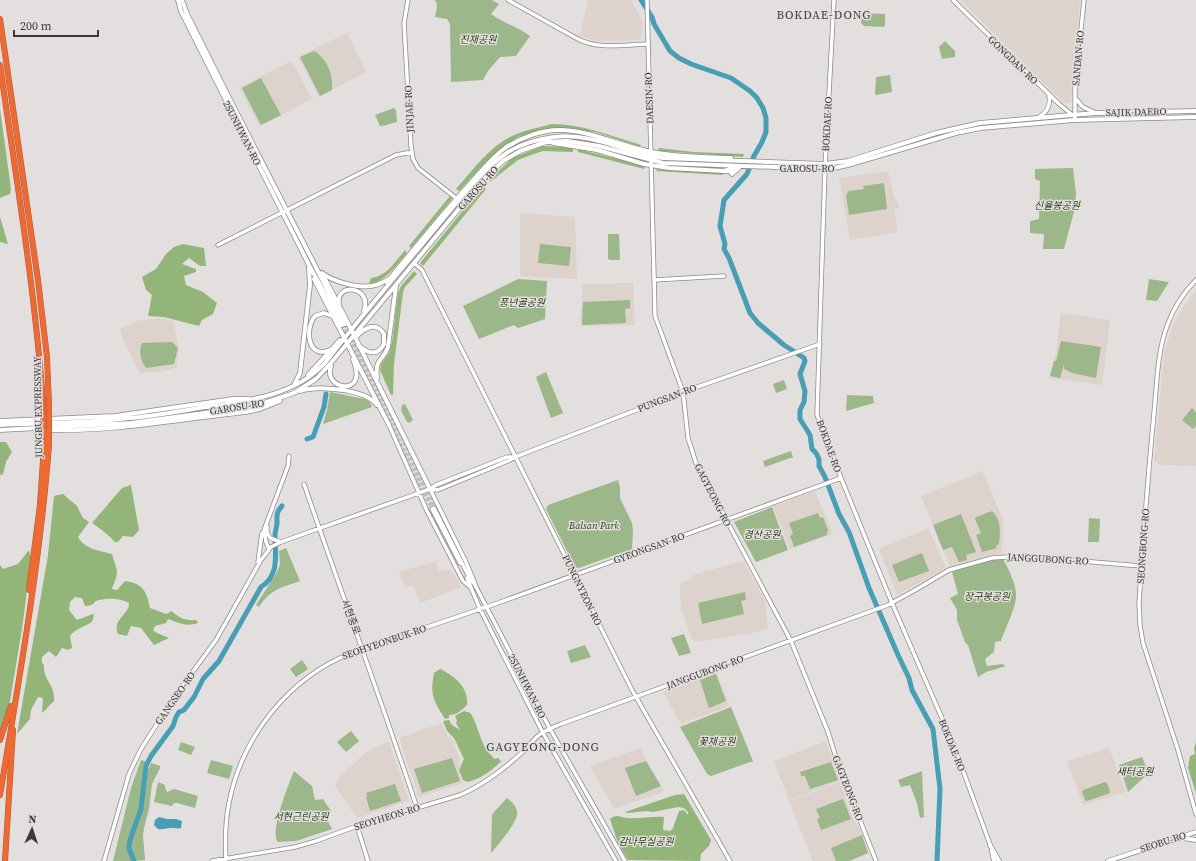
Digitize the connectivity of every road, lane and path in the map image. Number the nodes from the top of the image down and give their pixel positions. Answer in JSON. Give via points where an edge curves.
{"nodes":[{"id":1,"x":178,"y":0,"type":"edge"},
{"id":2,"x":182,"y":0,"type":"edge"},
{"id":3,"x":408,"y":0,"type":"edge"},
{"id":4,"x":508,"y":0,"type":"edge"},
{"id":5,"x":647,"y":0,"type":"edge"},
{"id":6,"x":834,"y":0,"type":"edge"},
{"id":7,"x":953,"y":0,"type":"edge"},
{"id":8,"x":1084,"y":0,"type":"edge"},
{"id":9,"x":0,"y":19,"type":"edge"},
{"id":10,"x":648,"y":44,"type":"junction"},
{"id":11,"x":0,"y":65,"type":"edge"},
{"id":12,"x":1049,"y":95,"type":"junction"},
{"id":13,"x":1075,"y":97,"type":"junction"},
{"id":14,"x":1196,"y":111,"type":"edge"},
{"id":15,"x":1097,"y":113,"type":"junction"},
{"id":16,"x":1196,"y":116,"type":"edge"},
{"id":17,"x":1074,"y":117,"type":"junction"},
{"id":18,"x":1038,"y":118,"type":"junction"},
{"id":19,"x":573,"y":131,"type":"junction"},
{"id":20,"x":601,"y":142,"type":"junction"},
{"id":21,"x":412,"y":152,"type":"junction"},
{"id":22,"x":650,"y":159,"type":"junction"},
{"id":23,"x":489,"y":163,"type":"junction"},
{"id":24,"x":825,"y":164,"type":"junction"},
{"id":25,"x":741,"y":167,"type":"junction"},
{"id":26,"x":825,"y":169,"type":"junction"},
{"id":27,"x":479,"y":179,"type":"junction"},
{"id":28,"x":473,"y":184,"type":"junction"},
{"id":29,"x":466,"y":188,"type":"junction"},
{"id":30,"x":456,"y":198,"type":"junction"},
{"id":31,"x":285,"y":210,"type":"junction"},
{"id":32,"x":218,"y":245,"type":"dead end"},
{"id":33,"x":414,"y":263,"type":"junction"},
{"id":34,"x":314,"y":264,"type":"junction"},
{"id":35,"x":309,"y":265,"type":"junction"},
{"id":36,"x":321,"y":273,"type":"junction"},
{"id":37,"x":724,"y":276,"type":"dead end"},
{"id":38,"x":391,"y":278,"type":"junction"},
{"id":39,"x":654,"y":280,"type":"junction"},
{"id":40,"x":1196,"y":280,"type":"edge"},
{"id":41,"x":396,"y":285,"type":"junction"},
{"id":42,"x":364,"y":311,"type":"junction"},
{"id":43,"x":342,"y":312,"type":"junction"},
{"id":44,"x":332,"y":316,"type":"junction"},
{"id":45,"x":360,"y":320,"type":"junction"},
{"id":46,"x":364,"y":324,"type":"junction"},
{"id":47,"x":351,"y":329,"type":"junction"},
{"id":48,"x":360,"y":332,"type":"junction"},
{"id":49,"x":343,"y":337,"type":"junction"},
{"id":50,"x":355,"y":337,"type":"junction"},
{"id":51,"x":358,"y":344,"type":"junction"},
{"id":52,"x":820,"y":344,"type":"junction"},
{"id":53,"x":348,"y":346,"type":"junction"},
{"id":54,"x":331,"y":350,"type":"junction"},
{"id":55,"x":364,"y":356,"type":"junction"},
{"id":56,"x":356,"y":360,"type":"junction"},
{"id":57,"x":331,"y":366,"type":"junction"},
{"id":58,"x":377,"y":381,"type":"junction"},
{"id":59,"x":300,"y":382,"type":"junction"},
{"id":60,"x":293,"y":385,"type":"junction"},
{"id":61,"x":277,"y":392,"type":"junction"},
{"id":62,"x":682,"y":392,"type":"junction"},
{"id":63,"x":294,"y":393,"type":"junction"},
{"id":64,"x":257,"y":399,"type":"junction"},
{"id":65,"x":279,"y":399,"type":"junction"},
{"id":66,"x":46,"y":404,"type":"junction"},
{"id":67,"x":0,"y":420,"type":"edge"},
{"id":68,"x":0,"y":425,"type":"edge"},
{"id":69,"x":389,"y":425,"type":"junction"},
{"id":70,"x":20,"y":429,"type":"junction"},
{"id":71,"x":0,"y":430,"type":"edge"},
{"id":72,"x":289,"y":456,"type":"dead end"},
{"id":73,"x":516,"y":457,"type":"junction"},
{"id":74,"x":839,"y":479,"type":"junction"},
{"id":75,"x":304,"y":484,"type":"dead end"},
{"id":76,"x":430,"y":489,"type":"junction"},
{"id":77,"x":419,"y":493,"type":"junction"},
{"id":78,"x":726,"y":520,"type":"junction"},
{"id":79,"x":266,"y":523,"type":"junction"},
{"id":80,"x":319,"y":528,"type":"junction"},
{"id":81,"x":264,"y":530,"type":"junction"},
{"id":82,"x":281,"y":542,"type":"junction"},
{"id":83,"x":270,"y":548,"type":"junction"},
{"id":84,"x":257,"y":566,"type":"junction"},
{"id":85,"x":1142,"y":566,"type":"junction"},
{"id":86,"x":574,"y":575,"type":"junction"},
{"id":87,"x":475,"y":585,"type":"junction"},
{"id":88,"x":471,"y":588,"type":"junction"},
{"id":89,"x":892,"y":603,"type":"junction"},
{"id":90,"x":486,"y":607,"type":"junction"},
{"id":91,"x":480,"y":609,"type":"junction"},
{"id":92,"x":791,"y":641,"type":"junction"},
{"id":93,"x":363,"y":649,"type":"junction"},
{"id":94,"x":636,"y":697,"type":"junction"},
{"id":95,"x":13,"y":707,"type":"junction"},
{"id":96,"x":550,"y":729,"type":"junction"},
{"id":97,"x":543,"y":732,"type":"junction"},
{"id":98,"x":0,"y":740,"type":"edge"},
{"id":99,"x":0,"y":776,"type":"edge"},
{"id":100,"x":0,"y":795,"type":"edge"},
{"id":101,"x":417,"y":808,"type":"junction"},
{"id":102,"x":1196,"y":814,"type":"edge"},
{"id":103,"x":357,"y":826,"type":"junction"},
{"id":104,"x":1196,"y":832,"type":"edge"},
{"id":105,"x":1179,"y":838,"type":"junction"},
{"id":106,"x":1196,"y":840,"type":"edge"},
{"id":107,"x":990,"y":845,"type":"joint"},
{"id":108,"x":226,"y":860,"type":"edge"},
{"id":109,"x":4,"y":861,"type":"edge"},
{"id":110,"x":104,"y":861,"type":"edge"},
{"id":111,"x":212,"y":861,"type":"edge"},
{"id":112,"x":368,"y":861,"type":"edge"},
{"id":113,"x":616,"y":861,"type":"edge"},
{"id":114,"x":625,"y":861,"type":"edge"},
{"id":115,"x":730,"y":861,"type":"edge"},
{"id":116,"x":876,"y":861,"type":"edge"},
{"id":117,"x":996,"y":861,"type":"edge"},
{"id":118,"x":1108,"y":861,"type":"edge"}],
"edges":[{"from":1,"to":31,"type":"main road","name":"2SUNHWAN-RO","via":[[186,23]]},
{"from":2,"to":31,"type":"main road","name":"2SUNHWAN-RO"},
{"from":3,"to":21,"type":"street","name":"JINJAE-RO","via":[[404,23]]},
{"from":4,"to":10,"type":"street","via":[[584,42],[599,46]]},
{"from":5,"to":10,"type":"street","name":"DAESIN-RO"},
{"from":6,"to":24,"type":"street","name":"BOKDAE-RO"},
{"from":7,"to":12,"type":"street","name":"GONGDAN-RO"},
{"from":8,"to":13,"type":"street","name":"SANDAN-RO"},
{"from":9,"to":66,"type":"highway","name":"JUNGBU EXPRESSWAY","via":[[38,280],[47,357]]},
{"from":10,"to":22,"type":"street","name":"DAESIN-RO"},
{"from":11,"to":66,"type":"highway","name":"JUNGBU EXPRESSWAY"},
{"from":12,"to":17,"type":"street","name":"GONGDAN-RO"},
{"from":12,"to":18,"type":"street","via":[[1049,108]]},
{"from":13,"to":15,"type":"street","via":[[1083,108]]},
{"from":13,"to":17,"type":"street","name":"SANDAN-RO"},
{"from":14,"to":15,"type":"main road","name":"SAJIK-DAERO"},
{"from":15,"to":17,"type":"main road","name":"SAJIK-DAERO"},
{"from":16,"to":17,"type":"main road","name":"SAJIK-DAERO"},
{"from":17,"to":18,"type":"main road","name":"GAROSU-RO"},
{"from":17,"to":26,"type":"main road","name":"GAROSU-RO","via":[[970,130],[848,165]]},
{"from":18,"to":24,"type":"main road","name":"GAROSU-RO","via":[[969,125],[848,161]]},
{"from":19,"to":20,"type":"main road"},
{"from":19,"to":22,"type":"main road"},
{"from":19,"to":23,"type":"main road","name":"GAROSU-RO","via":[[552,130],[524,138],[505,148]]},
{"from":20,"to":22,"type":"main road","name":"GAROSU-RO"},
{"from":20,"to":27,"type":"main road","name":"GAROSU-RO","via":[[561,136],[526,143],[508,152]]},
{"from":21,"to":30,"type":"street","name":"JINJAE-RO","via":[[418,168]]},
{"from":21,"to":31,"type":"street","via":[[396,155]]},
{"from":22,"to":24,"type":"main road","name":"GAROSU-RO","via":[[684,156],[731,158],[744,162]]},
{"from":22,"to":25,"type":"main road","name":"GAROSU-RO","via":[[677,164]]},
{"from":22,"to":25,"type":"main road","via":[[669,168],[729,171],[732,174]]},
{"from":22,"to":33,"type":"main road","name":"GAROSU-RO","via":[[546,142],[520,151],[495,168]]},
{"from":22,"to":39,"type":"street","name":"GAGYEONG-RO"},
{"from":23,"to":27,"type":"main road"},
{"from":23,"to":29,"type":"main road"},
{"from":24,"to":26,"type":"street","name":"BOKDAE-RO"},
{"from":25,"to":26,"type":"main road","name":"GAROSU-RO"},
{"from":26,"to":52,"type":"street","name":"BOKDAE-RO"},
{"from":27,"to":28,"type":"main road","name":"GAROSU-RO"},
{"from":28,"to":29,"type":"main road"},
{"from":28,"to":45,"type":"main road","name":"GAROSU-RO"},
{"from":29,"to":30,"type":"main road","name":"GAROSU-RO"},
{"from":30,"to":38,"type":"main road","name":"GAROSU-RO"},
{"from":31,"to":32,"type":"street"},
{"from":31,"to":34,"type":"main road","name":"2SUNHWAN-RO"},
{"from":31,"to":35,"type":"main road","name":"2SUNHWAN-RO"},
{"from":33,"to":41,"type":"main road","name":"GAROSU-RO"},
{"from":33,"to":73,"type":"street","name":"PUNGNYEON-RO","via":[[422,270]]},
{"from":34,"to":35,"type":"main road","name":"2SUNHWAN-RO","via":[[343,324]]},
{"from":34,"to":36,"type":"main road","name":"2SUNHWAN-RO"},
{"from":35,"to":44,"type":"main road","name":"2SUNHWAN-RO"},
{"from":35,"to":60,"type":"main road","via":[[310,285],[300,373]]},
{"from":36,"to":38,"type":"main road","via":[[333,280],[364,286],[378,284]]},
{"from":36,"to":43,"type":"main road","name":"2SUNHWAN-RO"},
{"from":37,"to":39,"type":"street"},
{"from":38,"to":42,"type":"main road","name":"GAROSU-RO"},
{"from":39,"to":62,"type":"street","name":"GAGYEONG-RO","via":[[655,316]]},
{"from":40,"to":85,"type":"street","name":"SEONGBONG-RO","via":[[1173,312],[1161,346]]},
{"from":41,"to":46,"type":"main road","name":"GAROSU-RO"},
{"from":41,"to":58,"type":"main road","via":[[388,348],[376,365]]},
{"from":42,"to":43,"type":"main road","via":[[362,295],[357,290],[349,290],[339,297]]},
{"from":42,"to":47,"type":"main road","name":"GAROSU-RO"},
{"from":43,"to":47,"type":"main road","name":"2SUNHWAN-RO"},
{"from":44,"to":49,"type":"main road","name":"2SUNHWAN-RO"},
{"from":44,"to":54,"type":"main road","via":[[324,313],[315,316],[309,334],[315,350]]},
{"from":45,"to":46,"type":"main road","via":[[360,323]]},
{"from":45,"to":47,"type":"main road","name":"GAROSU-RO"},
{"from":46,"to":48,"type":"main road"},
{"from":46,"to":50,"type":"main road","name":"GAROSU-RO"},
{"from":47,"to":49,"type":"main road","name":"GAROSU-RO"},
{"from":47,"to":50,"type":"main road","name":"2SUNHWAN-RO"},
{"from":48,"to":50,"type":"main road"},
{"from":48,"to":51,"type":"main road","via":[[369,327],[378,328],[384,333],[385,342],[381,349],[374,352],[367,351]]},
{"from":49,"to":53,"type":"main road","name":"2SUNHWAN-RO"},
{"from":49,"to":54,"type":"main road"},
{"from":49,"to":59,"type":"main road","name":"GAROSU-RO","via":[[321,367]]},
{"from":50,"to":51,"type":"main road"},
{"from":50,"to":53,"type":"main road","name":"GAROSU-RO"},
{"from":51,"to":55,"type":"main road"},
{"from":52,"to":62,"type":"street","name":"PUNGSAN-RO"},
{"from":52,"to":74,"type":"street","name":"BOKDAE-RO","via":[[817,415]]},
{"from":53,"to":56,"type":"main road","name":"2SUNHWAN-RO"},
{"from":53,"to":57,"type":"main road"},
{"from":53,"to":57,"type":"main road","via":[[356,372],[353,382],[343,386],[336,383],[330,375]]},
{"from":53,"to":63,"type":"main road","name":"GAROSU-RO","via":[[320,376]]},
{"from":54,"to":59,"type":"main road"},
{"from":55,"to":56,"type":"main road","via":[[359,355]]},
{"from":55,"to":58,"type":"main road"},
{"from":56,"to":69,"type":"main road","name":"2SUNHWAN-RO"},
{"from":57,"to":63,"type":"main road","via":[[314,383]]},
{"from":58,"to":76,"type":"main road"},
{"from":59,"to":60,"type":"main road","name":"GAROSU-RO"},
{"from":60,"to":61,"type":"main road","name":"GAROSU-RO"},
{"from":61,"to":64,"type":"main road","name":"GAROSU-RO"},
{"from":61,"to":65,"type":"main road"},
{"from":62,"to":73,"type":"street","name":"PUNGSAN-RO"},
{"from":62,"to":78,"type":"street","name":"GAGYEONG-RO","via":[[688,438],[696,464]]},
{"from":63,"to":65,"type":"main road","name":"GAROSU-RO"},
{"from":63,"to":69,"type":"main road","via":[[320,388],[364,395],[375,402]]},
{"from":63,"to":70,"type":"main road","via":[[270,405],[246,412],[108,429]]},
{"from":64,"to":67,"type":"main road","name":"GAROSU-RO","via":[[233,399],[115,416]]},
{"from":64,"to":68,"type":"main road","name":"GAROSU-RO","via":[[130,418]]},
{"from":65,"to":70,"type":"main road","name":"GAROSU-RO","via":[[255,406],[131,423]]},
{"from":66,"to":95,"type":"highway","name":"JUNGBU EXPRESSWAY","bridge":true,"via":[[46,446],[40,505]]},
{"from":69,"to":77,"type":"street"},
{"from":70,"to":71,"type":"main road","name":"GAROSU-RO"},
{"from":72,"to":79,"type":"street","via":[[288,466]]},
{"from":73,"to":76,"type":"street","name":"PUNGSAN-RO","via":[[507,457]]},
{"from":73,"to":86,"type":"street","name":"PUNGNYEON-RO"},
{"from":74,"to":78,"type":"street","name":"GYEONGSAN-RO"},
{"from":74,"to":89,"type":"street","name":"BOKDAE-RO"},
{"from":75,"to":80,"type":"street","name":"서현중로"},
{"from":76,"to":77,"type":"street","name":"PUNGSAN-RO"},
{"from":76,"to":87,"type":"street"},
{"from":77,"to":80,"type":"street"},
{"from":77,"to":88,"type":"street","via":[[463,581]]},
{"from":78,"to":86,"type":"street","name":"GYEONGSAN-RO"},
{"from":78,"to":92,"type":"street","name":"GAGYEONG-RO"},
{"from":79,"to":81,"type":"street"},
{"from":79,"to":82,"type":"street","via":[[271,539]]},
{"from":80,"to":82,"type":"street"},
{"from":80,"to":93,"type":"street","name":"서현중로"},
{"from":81,"to":83,"type":"street"},
{"from":81,"to":84,"type":"street"},
{"from":82,"to":83,"type":"street"},
{"from":83,"to":84,"type":"street","name":"GANGSEO-RO"},
{"from":84,"to":110,"type":"street","name":"GANGSEO-RO","via":[[216,640],[173,699],[134,762]]},
{"from":85,"to":89,"type":"street","name":"JANGGUBONG-RO","via":[[1022,556],[992,558],[949,570]]},
{"from":85,"to":102,"type":"street","name":"SEONGBONG-RO","via":[[1139,603],[1143,643]]},
{"from":86,"to":90,"type":"street","name":"GYEONGSAN-RO"},
{"from":86,"to":94,"type":"street","name":"PUNGNYEON-RO"},
{"from":87,"to":88,"type":"street","name":"2SUNHWAN-RO","via":[[433,508]]},
{"from":87,"to":90,"type":"street","name":"2SUNHWAN-RO"},
{"from":88,"to":91,"type":"street","name":"2SUNHWAN-RO"},
{"from":89,"to":92,"type":"street","name":"JANGGUBONG-RO"},
{"from":89,"to":107,"type":"street","name":"BOKDAE-RO","via":[[954,746]]},
{"from":90,"to":91,"type":"street","name":"GYEONGSAN-RO"},
{"from":90,"to":96,"type":"street","name":"2SUNHWAN-RO"},
{"from":91,"to":93,"type":"street","name":"SEOHYEONBUK-RO"},
{"from":91,"to":97,"type":"street","name":"2SUNHWAN-RO"},
{"from":92,"to":94,"type":"street","name":"JANGGUBONG-RO"},
{"from":92,"to":116,"type":"street","name":"GAGYEONG-RO"},
{"from":93,"to":101,"type":"street","name":"서현중로"},
{"from":93,"to":108,"type":"street","name":"SEOHYEONBUK-RO","via":[[330,662],[296,686],[258,731],[243,759],[228,804]]},
{"from":94,"to":96,"type":"street","name":"JANGGUBONG-RO"},
{"from":94,"to":115,"type":"street","name":"PUNGNYEON-RO"},
{"from":95,"to":98,"type":"highway"},
{"from":95,"to":99,"type":"highway","name":"JUNGBU EXPRESSWAY"},
{"from":95,"to":100,"type":"highway","name":"JUNGBU EXPRESSWAY"},
{"from":95,"to":109,"type":"highway"},
{"from":96,"to":97,"type":"street","name":"JANGGUBONG-RO"},
{"from":96,"to":114,"type":"street","name":"2SUNHWAN-RO"},
{"from":97,"to":101,"type":"street","name":"SEOYHEON-RO","via":[[484,784],[460,796]]},
{"from":97,"to":113,"type":"street","name":"2SUNHWAN-RO"},
{"from":101,"to":103,"type":"street","name":"SEOYHEON-RO"},
{"from":103,"to":108,"type":"street","name":"SEOYHEON-RO","via":[[295,847]]},
{"from":103,"to":112,"type":"street"},
{"from":104,"to":105,"type":"main road","name":"SEOBU-RO"},
{"from":105,"to":106,"type":"main road"},
{"from":105,"to":118,"type":"main road","name":"SEOBU-RO"},
{"from":107,"to":117,"type":"main road"},
{"from":108,"to":111,"type":"street","name":"SEOYHEON-RO"}]}
